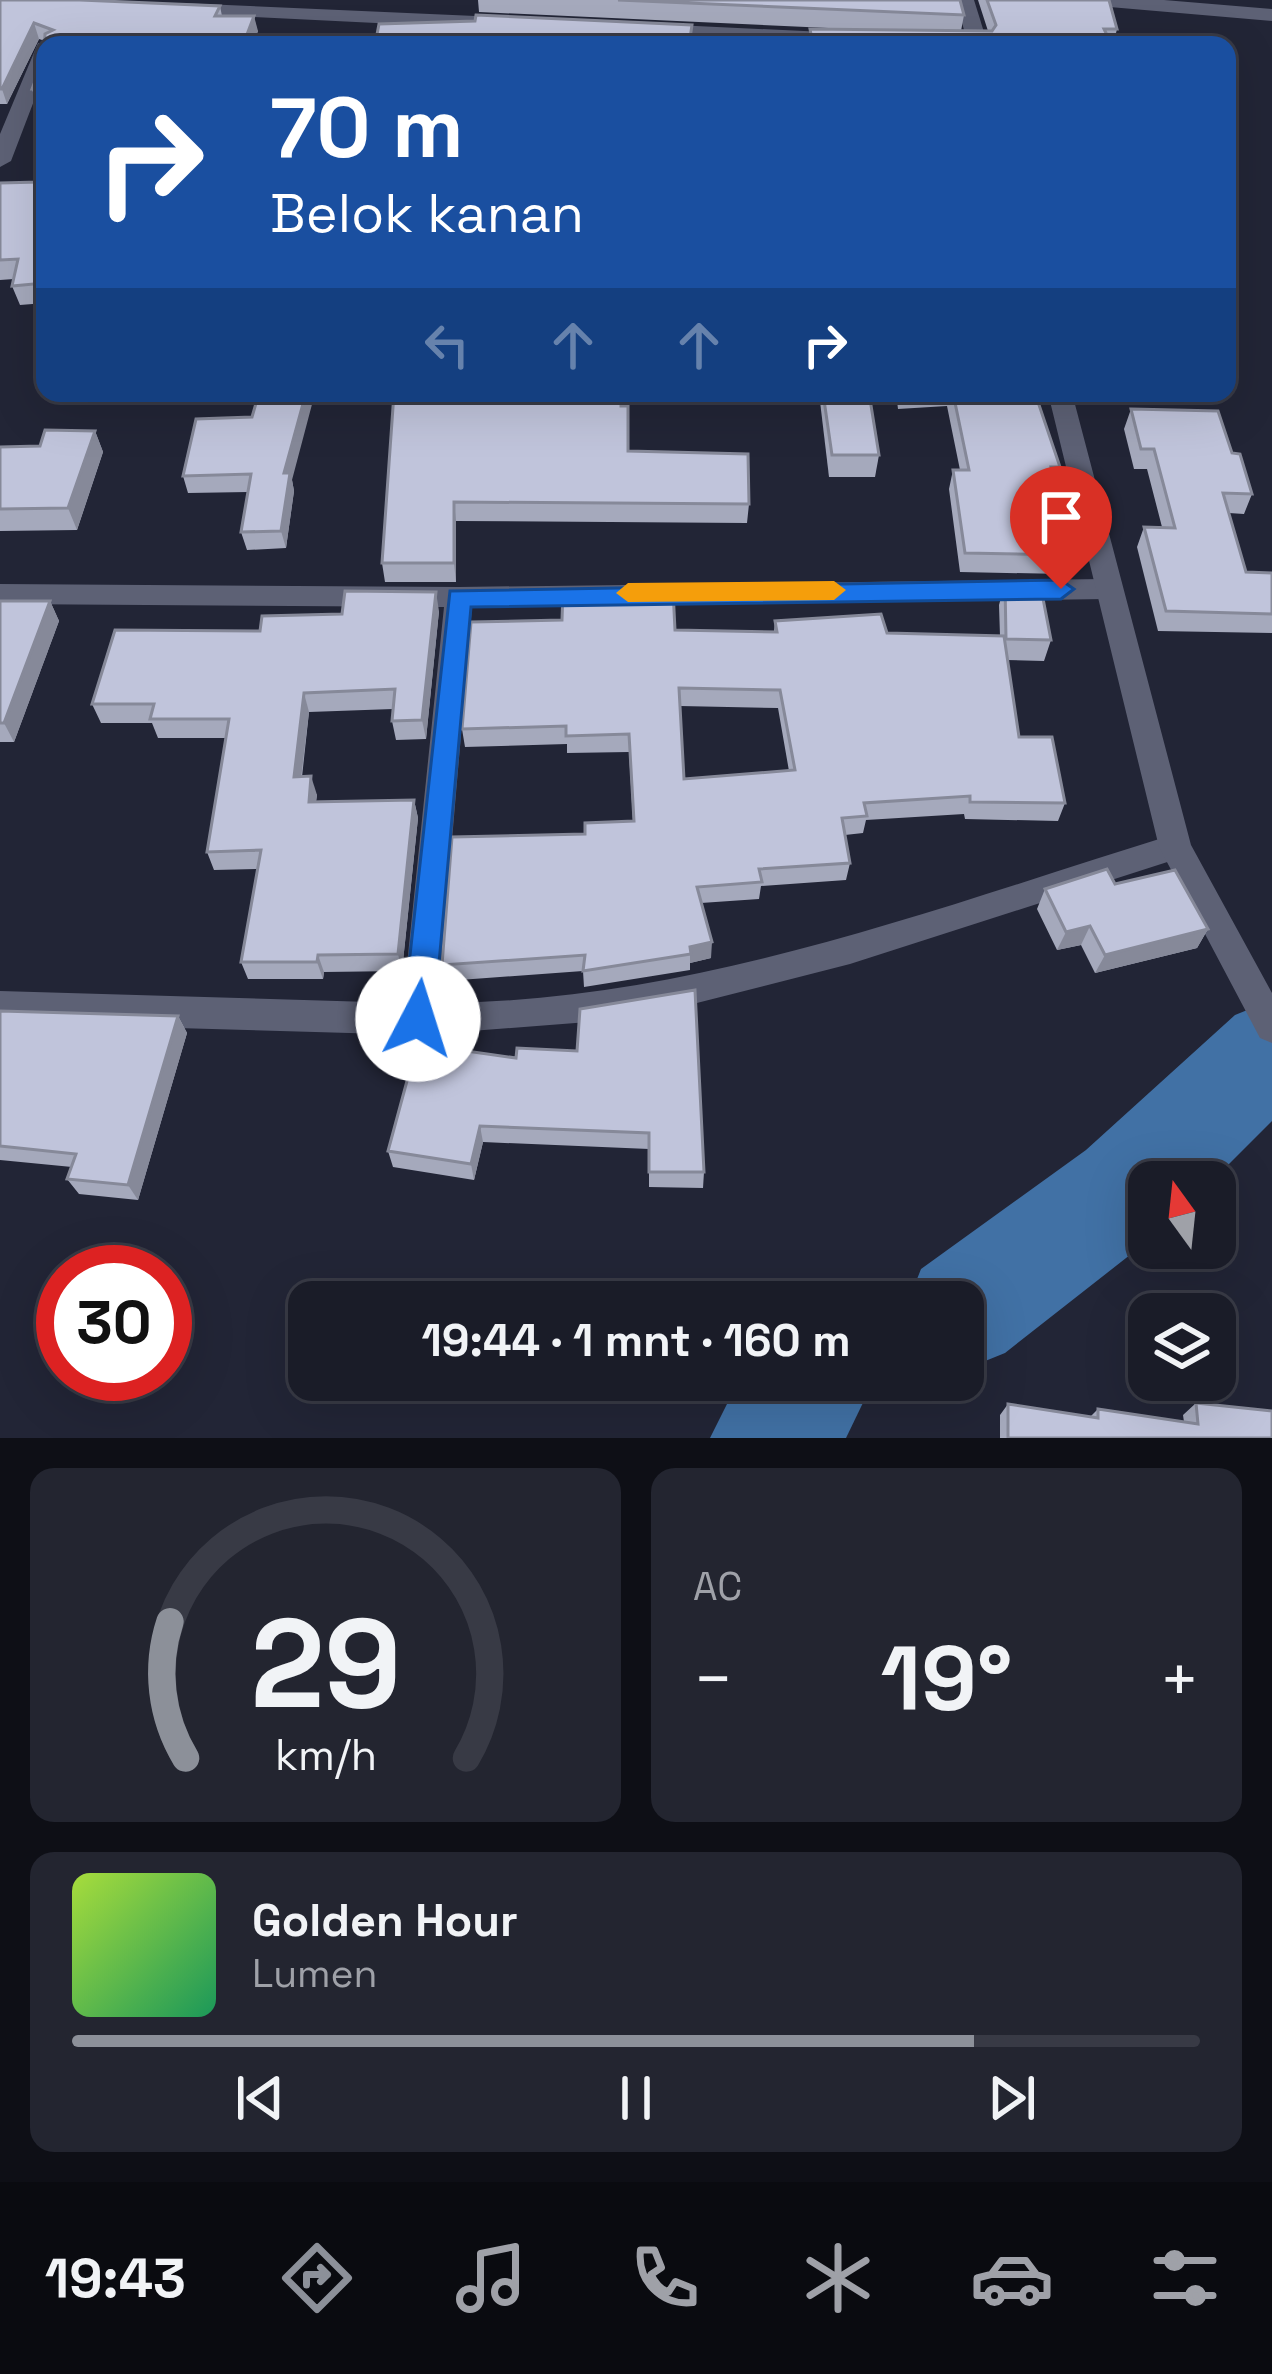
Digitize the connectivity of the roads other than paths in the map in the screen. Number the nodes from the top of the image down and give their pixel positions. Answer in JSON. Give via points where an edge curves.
{"nodes":[{"id":1,"x":965,"y":0,"type":"edge"},
{"id":2,"x":1098,"y":0,"type":"edge"},
{"id":3,"x":156,"y":8,"type":"edge"},
{"id":4,"x":1272,"y":15,"type":"edge"},
{"id":5,"x":54,"y":24,"type":"edge"},
{"id":6,"x":532,"y":25,"type":"edge"},
{"id":7,"x":626,"y":29,"type":"edge"},
{"id":8,"x":49,"y":36,"type":"edge"},
{"id":9,"x":790,"y":36,"type":"edge"},
{"id":10,"x":975,"y":36,"type":"edge"},
{"id":11,"x":36,"y":69,"type":"edge"},
{"id":12,"x":0,"y":161,"type":"edge"},
{"id":13,"x":1062,"y":402,"type":"edge"},
{"id":14,"x":1107,"y":589,"type":"junction"},
{"id":15,"x":0,"y":595,"type":"edge"},
{"id":16,"x":459,"y":597,"type":"junction"},
{"id":17,"x":1175,"y":848,"type":"junction"},
{"id":18,"x":0,"y":1007,"type":"edge"},
{"id":19,"x":418,"y":1019,"type":"junction"},
{"id":20,"x":1272,"y":1027,"type":"edge"}],
"edges":[{"from":1,"to":10,"type":"street"},
{"from":2,"to":4,"type":"street"},
{"from":3,"to":6,"type":"street"},
{"from":5,"to":8,"type":"street"},
{"from":7,"to":9,"type":"street"},
{"from":11,"to":12,"type":"street"},
{"from":13,"to":14,"type":"street"},
{"from":14,"to":16,"type":"street"},
{"from":14,"to":17,"type":"street"},
{"from":15,"to":16,"type":"street"},
{"from":16,"to":19,"type":"street"},
{"from":17,"to":19,"type":"street","via":[[724,980],[518,1015]]},
{"from":17,"to":20,"type":"street"},
{"from":18,"to":19,"type":"street"}]}
